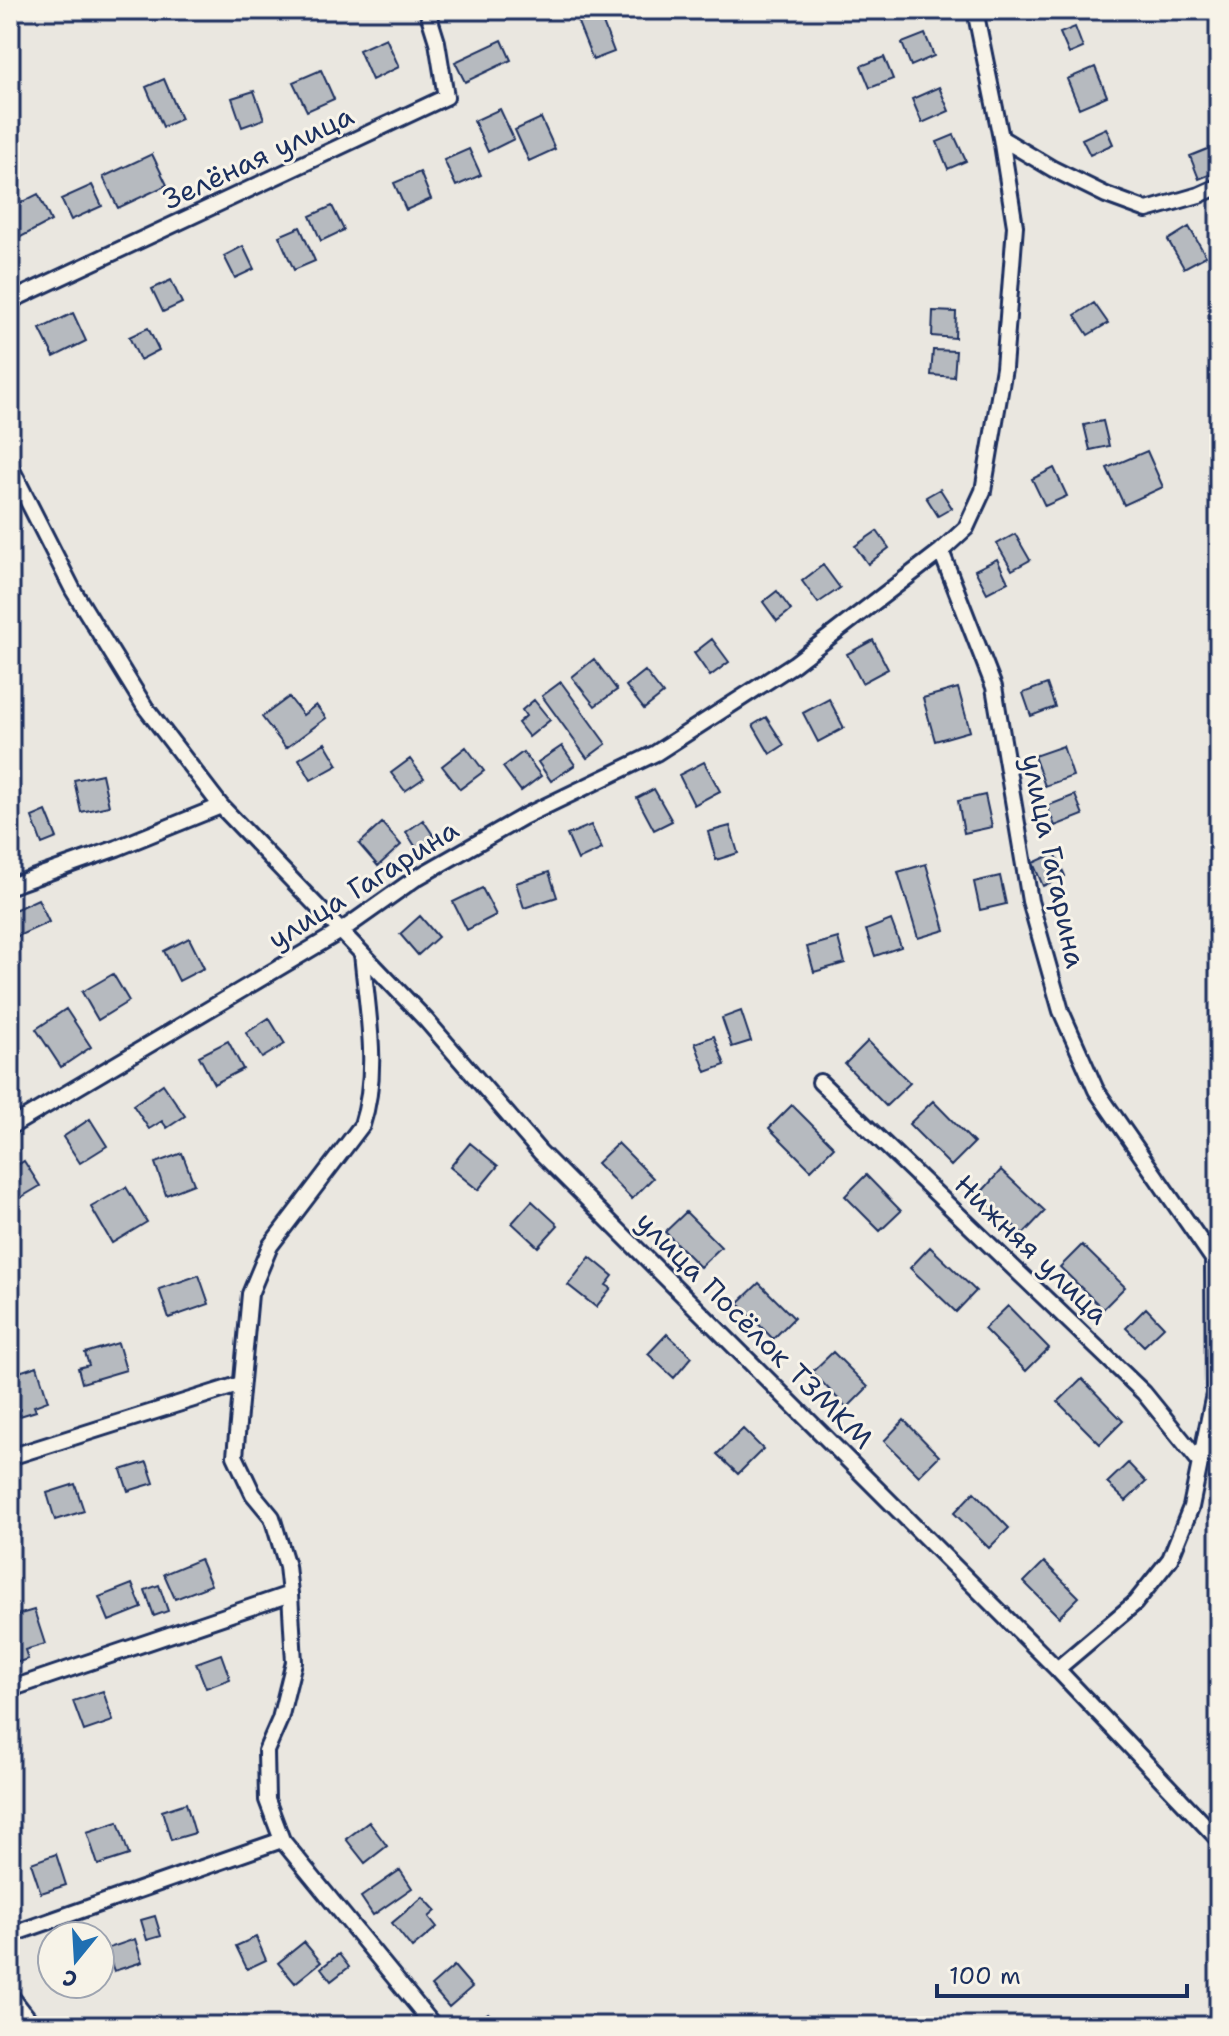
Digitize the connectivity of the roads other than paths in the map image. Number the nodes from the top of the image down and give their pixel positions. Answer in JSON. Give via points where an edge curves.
{"nodes":[{"id":1,"x":427,"y":10,"type":"edge"},
{"id":2,"x":975,"y":10,"type":"edge"},
{"id":3,"x":1001,"y":138,"type":"junction"},
{"id":4,"x":1219,"y":186,"type":"edge"},
{"id":5,"x":10,"y":301,"type":"edge"},
{"id":6,"x":10,"y":466,"type":"edge"},
{"id":7,"x":941,"y":551,"type":"junction"},
{"id":8,"x":221,"y":806,"type":"junction"},
{"id":9,"x":10,"y":886,"type":"edge"},
{"id":10,"x":341,"y":931,"type":"junction"},
{"id":11,"x":362,"y":953,"type":"junction"},
{"id":12,"x":820,"y":1082,"type":"dead end"},
{"id":13,"x":10,"y":1127,"type":"edge"},
{"id":14,"x":241,"y":1384,"type":"junction"},
{"id":15,"x":10,"y":1457,"type":"edge"},
{"id":16,"x":1200,"y":1462,"type":"junction"},
{"id":17,"x":290,"y":1594,"type":"junction"},
{"id":18,"x":1057,"y":1669,"type":"junction"},
{"id":19,"x":10,"y":1689,"type":"edge"},
{"id":20,"x":282,"y":1840,"type":"junction"},
{"id":21,"x":1219,"y":1840,"type":"edge"},
{"id":22,"x":10,"y":1935,"type":"edge"},
{"id":23,"x":10,"y":1995,"type":"edge"},
{"id":24,"x":34,"y":2026,"type":"edge"},
{"id":25,"x":434,"y":2026,"type":"edge"}],
"edges":[{"from":1,"to":5,"type":"street","name":"Зелёная улица","via":[[446,97]]},
{"from":2,"to":3,"type":"street","name":"улица Гагарина"},
{"from":3,"to":4,"type":"street","via":[[1053,169],[1147,210]]},
{"from":3,"to":7,"type":"street","name":"улица Гагарина","via":[[1015,226],[1004,368],[983,491],[966,528]]},
{"from":6,"to":8,"type":"street","name":"улица Посёлок ТЗМКМ","via":[[73,590],[145,707]]},
{"from":7,"to":10,"type":"street","name":"улица Гагарина","via":[[794,664],[656,753],[523,817],[416,878]]},
{"from":7,"to":16,"type":"street","name":"улица Гагарина","via":[[994,687],[1030,901],[1061,1011],[1096,1090],[1213,1259],[1214,1394]]},
{"from":8,"to":9,"type":"street"},
{"from":8,"to":10,"type":"street","name":"улица Посёлок ТЗМКМ"},
{"from":10,"to":11,"type":"street","name":"улица Посёлок ТЗМКМ"},
{"from":10,"to":13,"type":"street","name":"улица Гагарина"},
{"from":11,"to":14,"type":"street","via":[[372,1063],[369,1104],[362,1125],[270,1246],[250,1294]]},
{"from":11,"to":18,"type":"street","name":"улица Посёлок ТЗМКМ","via":[[540,1152]]},
{"from":12,"to":16,"type":"street","name":"Нижняя улица","via":[[1144,1393]]},
{"from":14,"to":15,"type":"street"},
{"from":14,"to":17,"type":"street","via":[[235,1456],[253,1494],[272,1517]]},
{"from":16,"to":18,"type":"street","name":"улица Гагарина","via":[[1191,1507],[1170,1559],[1135,1603]]},
{"from":17,"to":19,"type":"street"},
{"from":17,"to":20,"type":"street","via":[[294,1662],[266,1751],[267,1800]]},
{"from":18,"to":21,"type":"street","name":"улица Посёлок ТЗМКМ"},
{"from":20,"to":22,"type":"street"},
{"from":20,"to":25,"type":"street"},
{"from":23,"to":24,"type":"street"}]}
